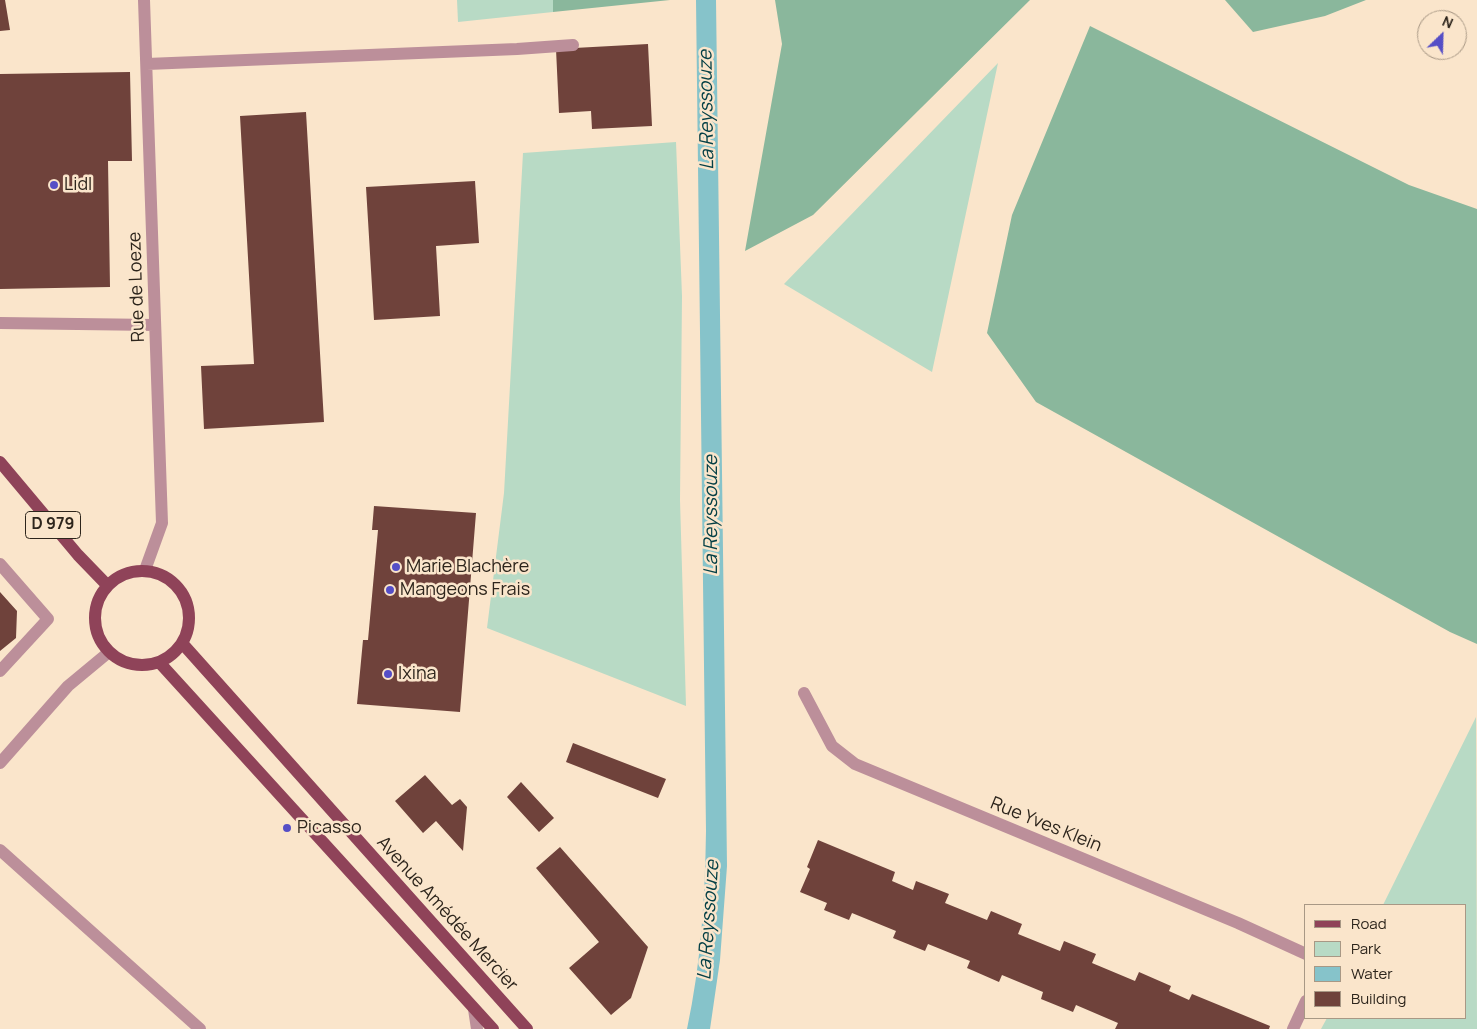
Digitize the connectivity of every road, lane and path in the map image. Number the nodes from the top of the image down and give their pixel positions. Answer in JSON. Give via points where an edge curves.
{"nodes":[{"id":1,"x":144,"y":0,"type":"edge"},
{"id":2,"x":573,"y":45,"type":"dead end"},
{"id":3,"x":147,"y":64,"type":"junction"},
{"id":4,"x":0,"y":323,"type":"edge"},
{"id":5,"x":156,"y":325,"type":"junction"},
{"id":6,"x":0,"y":462,"type":"edge"},
{"id":7,"x":0,"y":564,"type":"edge"},
{"id":8,"x":145,"y":570,"type":"junction"},
{"id":9,"x":107,"y":585,"type":"junction"},
{"id":10,"x":182,"y":643,"type":"junction"},
{"id":11,"x":108,"y":652,"type":"junction"},
{"id":12,"x":159,"y":662,"type":"junction"},
{"id":13,"x":0,"y":671,"type":"edge"},
{"id":14,"x":804,"y":693,"type":"dead end"},
{"id":15,"x":0,"y":762,"type":"edge"},
{"id":16,"x":0,"y":850,"type":"edge"},
{"id":17,"x":1304,"y":953,"type":"edge"},
{"id":18,"x":1304,"y":1005,"type":"edge"},
{"id":19,"x":474,"y":1009,"type":"junction"},
{"id":20,"x":200,"y":1029,"type":"edge"},
{"id":21,"x":477,"y":1029,"type":"edge"},
{"id":22,"x":493,"y":1029,"type":"edge"},
{"id":23,"x":527,"y":1029,"type":"edge"},
{"id":24,"x":1293,"y":1029,"type":"edge"}],
"edges":[{"from":1,"to":3,"type":"street","name":"Rue de Loeze"},
{"from":2,"to":3,"type":"street"},
{"from":3,"to":5,"type":"street","name":"Rue de Loeze"},
{"from":4,"to":5,"type":"street"},
{"from":5,"to":8,"type":"street","name":"Rue de Loeze","via":[[162,523]]},
{"from":6,"to":9,"type":"main road","number":"D 979"},
{"from":7,"to":13,"type":"street","via":[[48,619]]},
{"from":8,"to":9,"type":"main road","via":[[124,574]]},
{"from":8,"to":10,"type":"main road","via":[[161,574],[184,596],[189,620]]},
{"from":9,"to":11,"type":"main road","via":[[94,612],[95,626]]},
{"from":10,"to":12,"type":"main road","via":[[172,655]]},
{"from":10,"to":23,"type":"main road","name":"Avenue Amédée Mercier"},
{"from":11,"to":12,"type":"main road","via":[[133,664]]},
{"from":11,"to":15,"type":"street","via":[[68,686]]},
{"from":12,"to":19,"type":"main road"},
{"from":14,"to":17,"type":"street","name":"Rue Yves Klein","via":[[832,746],[855,764]]},
{"from":16,"to":20,"type":"street"},
{"from":18,"to":24,"type":"street"},
{"from":19,"to":21,"type":"street"},
{"from":19,"to":22,"type":"main road"}]}
